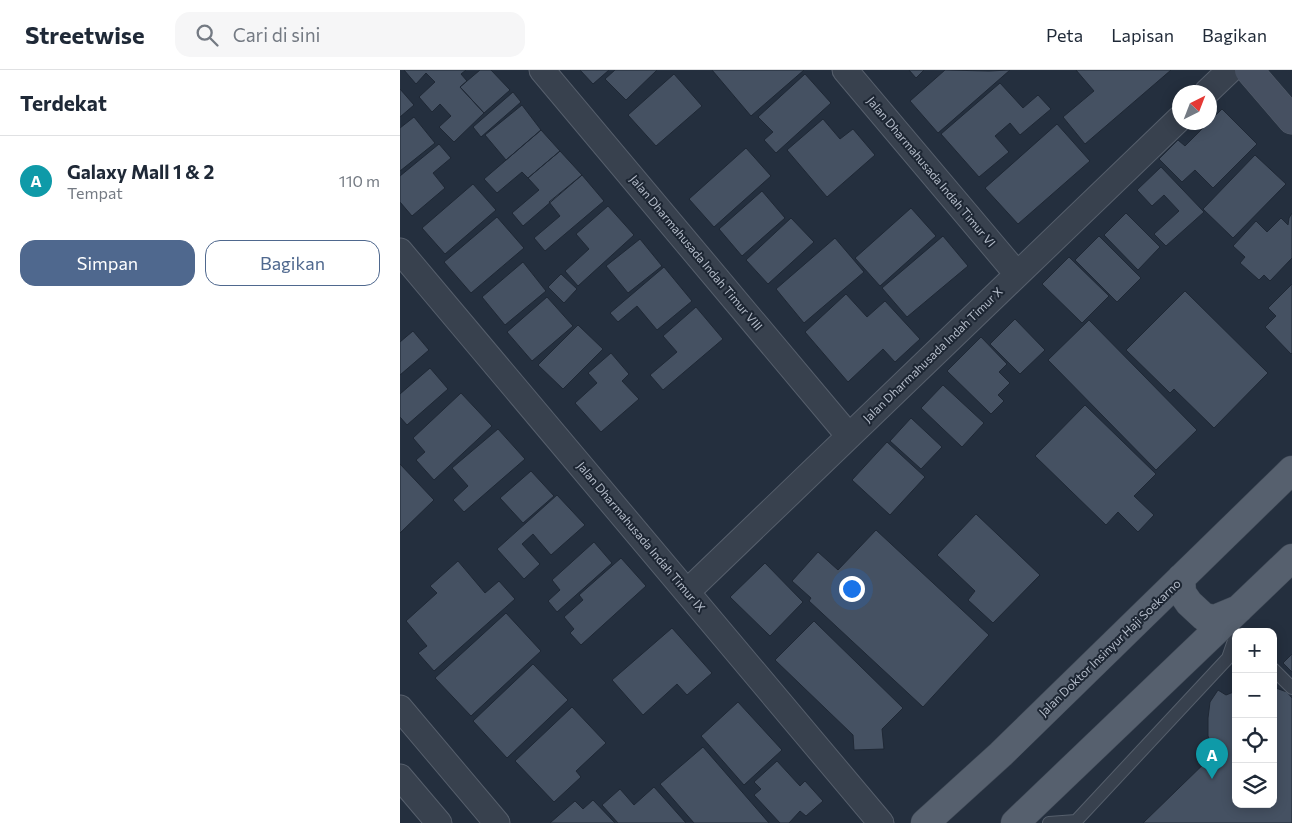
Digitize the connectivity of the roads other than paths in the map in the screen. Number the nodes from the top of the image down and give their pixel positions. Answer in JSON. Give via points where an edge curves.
{"nodes":[{"id":1,"x":542,"y":70,"type":"edge"},
{"id":2,"x":845,"y":70,"type":"edge"},
{"id":3,"x":1230,"y":70,"type":"edge"},
{"id":4,"x":1250,"y":70,"type":"edge"},
{"id":5,"x":1214,"y":85,"type":"edge"},
{"id":6,"x":1292,"y":120,"type":"edge"},
{"id":7,"x":1172,"y":127,"type":"edge"},
{"id":8,"x":400,"y":252,"type":"edge"},
{"id":9,"x":1017,"y":274,"type":"junction"},
{"id":10,"x":849,"y":436,"type":"junction"},
{"id":11,"x":1292,"y":470,"type":"edge"},
{"id":12,"x":1292,"y":558,"type":"edge"},
{"id":13,"x":1181,"y":578,"type":"junction"},
{"id":14,"x":687,"y":592,"type":"junction"},
{"id":15,"x":1237,"y":625,"type":"edge"},
{"id":16,"x":1277,"y":673,"type":"edge"},
{"id":17,"x":1292,"y":688,"type":"edge"},
{"id":18,"x":400,"y":708,"type":"edge"},
{"id":19,"x":400,"y":777,"type":"edge"},
{"id":20,"x":439,"y":823,"type":"edge"},
{"id":21,"x":497,"y":823,"type":"edge"},
{"id":22,"x":881,"y":823,"type":"edge"},
{"id":23,"x":925,"y":823,"type":"edge"},
{"id":24,"x":1015,"y":823,"type":"edge"},
{"id":25,"x":1049,"y":823,"type":"edge"},
{"id":26,"x":1053,"y":823,"type":"edge"}],
"edges":[{"from":1,"to":10,"type":"street","name":"Jalan Dharmahusada Indah Timur VIII"},
{"from":2,"to":9,"type":"street","name":"Jalan Dharmahusada Indah Timur VI"},
{"from":3,"to":5,"type":"street"},
{"from":4,"to":6,"type":"main road"},
{"from":7,"to":9,"type":"street","name":"Jalan Dharmahusada Indah Timur X"},
{"from":8,"to":14,"type":"street","name":"Jalan Dharmahusada Indah Timur IX"},
{"from":9,"to":10,"type":"street","name":"Jalan Dharmahusada Indah Timur X"},
{"from":10,"to":14,"type":"street","name":"Jalan Dharmahusada Indah Timur X"},
{"from":11,"to":13,"type":"main road","name":"Jalan Doktor Insinyur Haji Soekarno"},
{"from":12,"to":15,"type":"main road"},
{"from":13,"to":15,"type":"main road","via":[[1182,593],[1204,617]]},
{"from":13,"to":23,"type":"main road","name":"Jalan Doktor Insinyur Haji Soekarno","via":[[1001,754]]},
{"from":14,"to":22,"type":"street","name":"Jalan Dharmahusada Indah Timur IX"},
{"from":15,"to":24,"type":"main road"},
{"from":15,"to":26,"type":"lane","via":[[1228,658],[1076,821]]},
{"from":16,"to":17,"type":"lane"},
{"from":18,"to":21,"type":"street"},
{"from":19,"to":20,"type":"street"},
{"from":25,"to":26,"type":"lane"}]}
